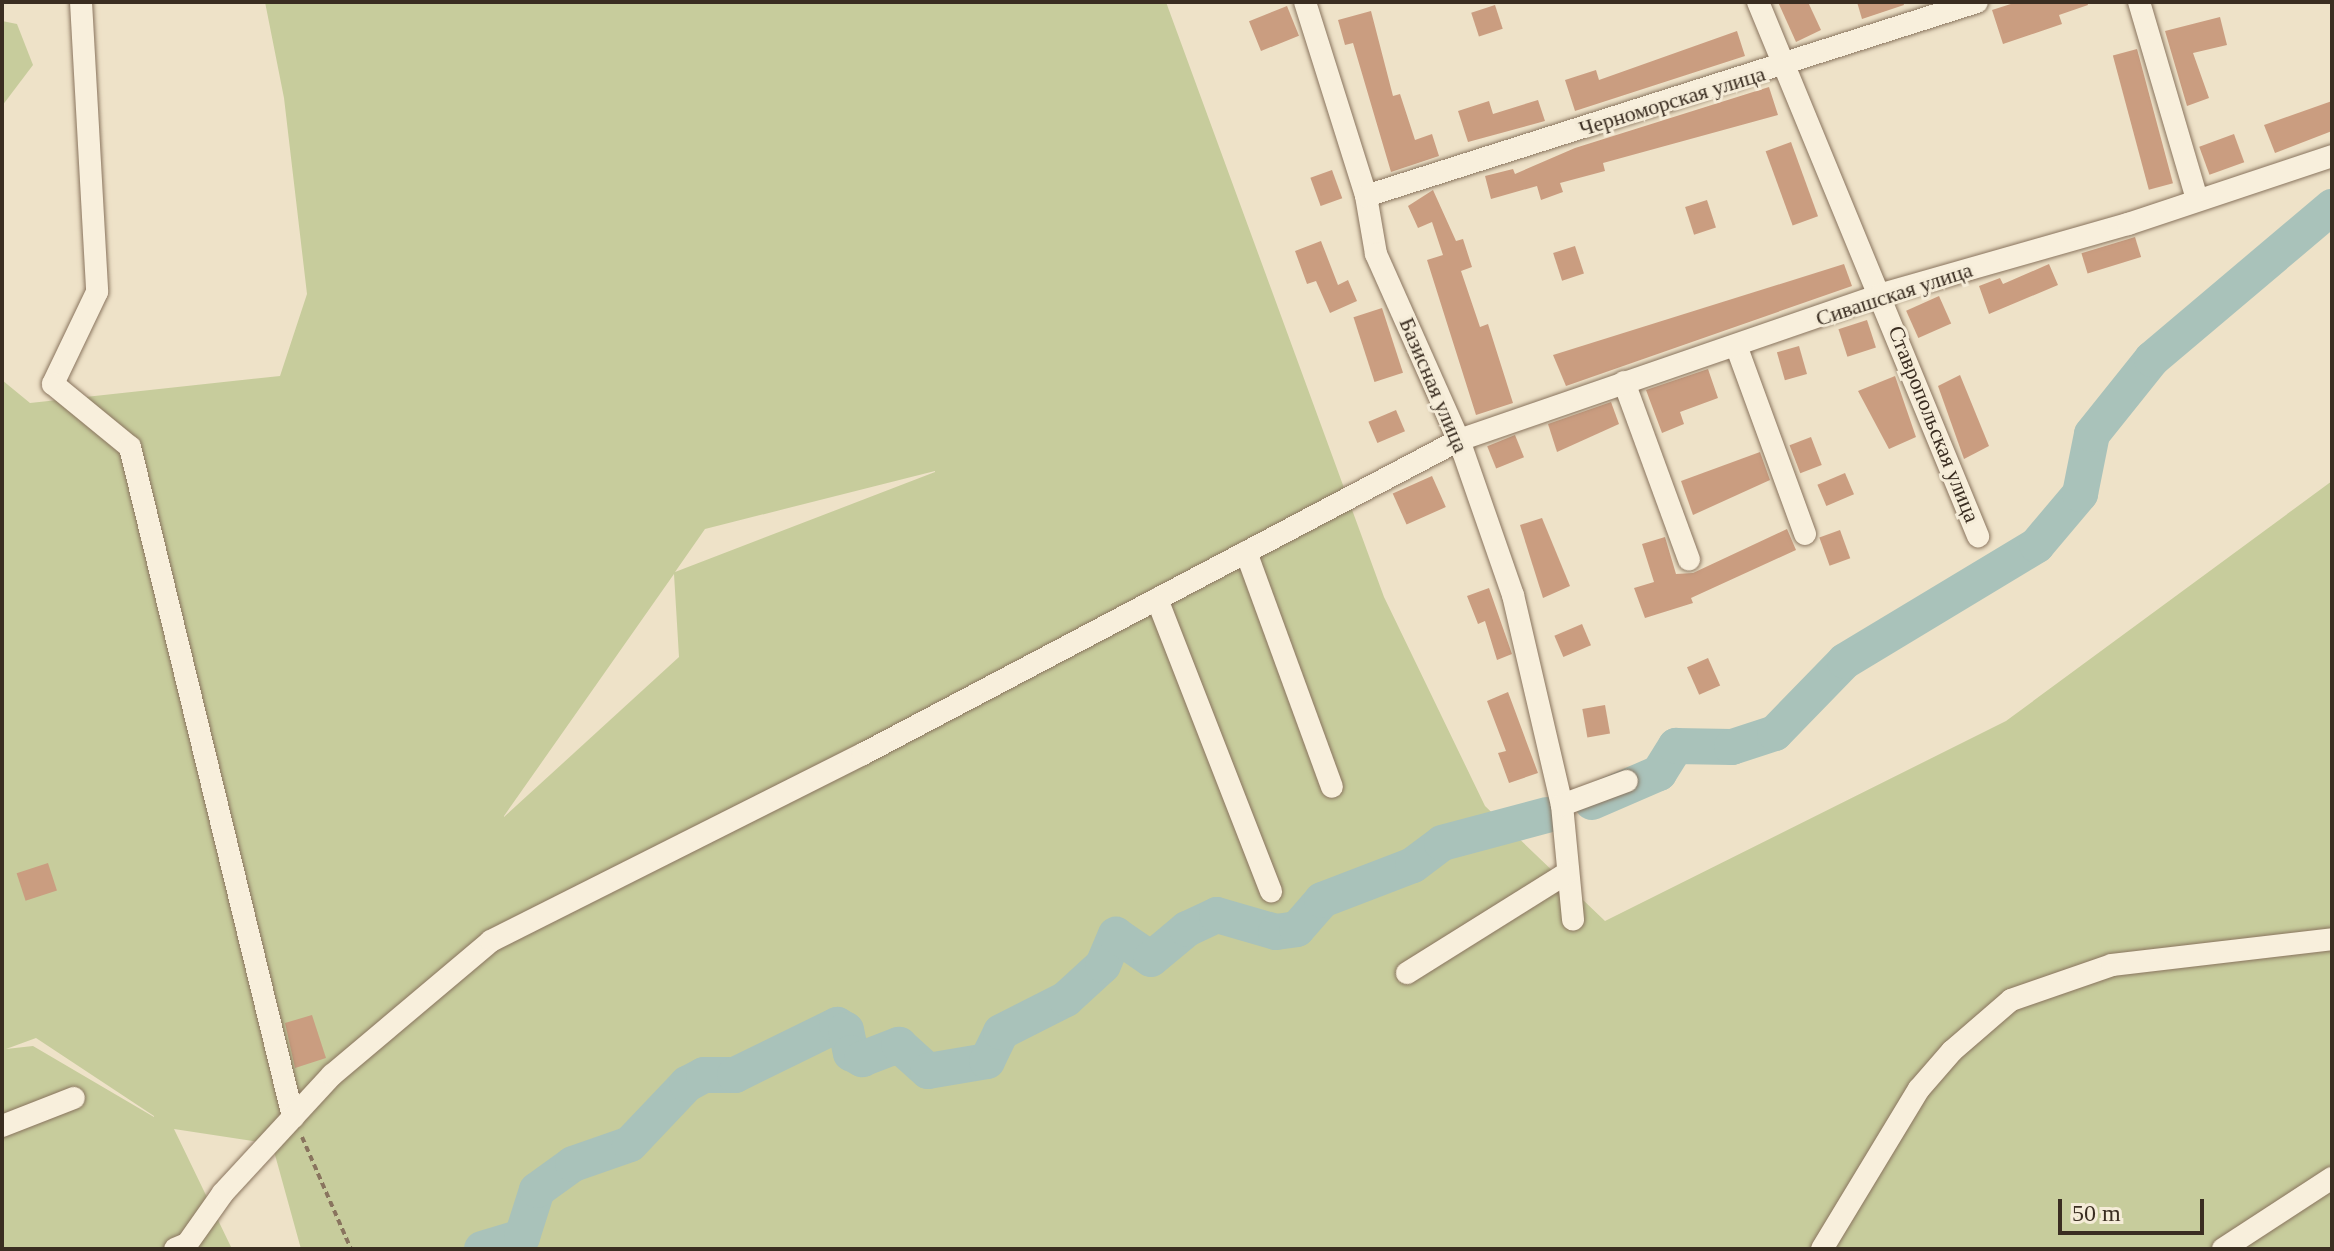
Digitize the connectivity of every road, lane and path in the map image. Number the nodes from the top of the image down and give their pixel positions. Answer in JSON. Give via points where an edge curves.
{"nodes":[{"id":1,"x":81,"y":2,"type":"edge"},
{"id":2,"x":1305,"y":2,"type":"edge"},
{"id":3,"x":1758,"y":2,"type":"edge"},
{"id":4,"x":1977,"y":2,"type":"edge"},
{"id":5,"x":2139,"y":2,"type":"edge"},
{"id":6,"x":1786,"y":66,"type":"junction"},
{"id":7,"x":2332,"y":156,"type":"edge"},
{"id":8,"x":1366,"y":196,"type":"junction"},
{"id":9,"x":2197,"y":199,"type":"junction"},
{"id":10,"x":1882,"y":294,"type":"junction"},
{"id":11,"x":1737,"y":348,"type":"junction"},
{"id":12,"x":1624,"y":382,"type":"junction"},
{"id":13,"x":1459,"y":440,"type":"junction"},
{"id":14,"x":1805,"y":534,"type":"dead end"},
{"id":15,"x":1978,"y":536,"type":"dead end"},
{"id":16,"x":1246,"y":552,"type":"junction"},
{"id":17,"x":1689,"y":560,"type":"dead end"},
{"id":18,"x":1157,"y":599,"type":"junction"},
{"id":19,"x":1627,"y":781,"type":"dead end"},
{"id":20,"x":1332,"y":787,"type":"dead end"},
{"id":21,"x":1562,"y":805,"type":"junction"},
{"id":22,"x":1567,"y":873,"type":"junction"},
{"id":23,"x":1271,"y":892,"type":"dead end"},
{"id":24,"x":1573,"y":919,"type":"dead end"},
{"id":25,"x":2332,"y":939,"type":"edge"},
{"id":26,"x":1407,"y":973,"type":"dead end"},
{"id":27,"x":74,"y":1098,"type":"dead end"},
{"id":28,"x":293,"y":1117,"type":"junction"},
{"id":29,"x":2,"y":1126,"type":"edge"},
{"id":30,"x":2332,"y":1178,"type":"edge"},
{"id":31,"x":2252,"y":1241,"type":"edge"},
{"id":32,"x":175,"y":1249,"type":"edge"},
{"id":33,"x":351,"y":1249,"type":"edge"},
{"id":34,"x":1822,"y":1249,"type":"edge"},
{"id":35,"x":2223,"y":1249,"type":"edge"}],
"edges":[{"from":1,"to":28,"type":"street","via":[[97,292],[53,384],[130,447]]},
{"from":2,"to":8,"type":"street","name":"Базисная улица"},
{"from":3,"to":6,"type":"street","name":"Ставропольская улица"},
{"from":4,"to":6,"type":"street","name":"Черноморская улица"},
{"from":5,"to":9,"type":"street"},
{"from":6,"to":8,"type":"street","name":"Черноморская улица"},
{"from":6,"to":10,"type":"street","name":"Ставропольская улица"},
{"from":7,"to":9,"type":"street","name":"Сивашская улица"},
{"from":8,"to":13,"type":"street","name":"Базисная улица","via":[[1376,254]]},
{"from":9,"to":10,"type":"street","name":"Сивашская улица"},
{"from":10,"to":11,"type":"street","name":"Сивашская улица"},
{"from":10,"to":15,"type":"street","name":"Ставропольская улица"},
{"from":11,"to":12,"type":"street","name":"Сивашская улица"},
{"from":11,"to":14,"type":"street"},
{"from":12,"to":13,"type":"street","name":"Сивашская улица"},
{"from":12,"to":17,"type":"street"},
{"from":13,"to":16,"type":"street","name":"Сивашская улица"},
{"from":13,"to":21,"type":"street","name":"Базисная улица","via":[[1513,595]]},
{"from":16,"to":18,"type":"street","name":"Сивашская улица"},
{"from":16,"to":20,"type":"street"},
{"from":18,"to":23,"type":"street"},
{"from":18,"to":28,"type":"street","name":"Сивашская улица","via":[[491,941],[332,1075]]},
{"from":19,"to":21,"type":"street"},
{"from":21,"to":22,"type":"street","name":"Базисная улица"},
{"from":22,"to":24,"type":"street","name":"Базисная улица"},
{"from":22,"to":26,"type":"street"},
{"from":25,"to":34,"type":"street","via":[[2112,965],[2011,1000],[1952,1051],[1919,1089]]},
{"from":27,"to":29,"type":"street"},
{"from":28,"to":32,"type":"street","name":"Сивашская улица","via":[[187,1244]]},
{"from":28,"to":33,"type":"path"},
{"from":30,"to":31,"type":"street"},
{"from":31,"to":35,"type":"street"}]}
